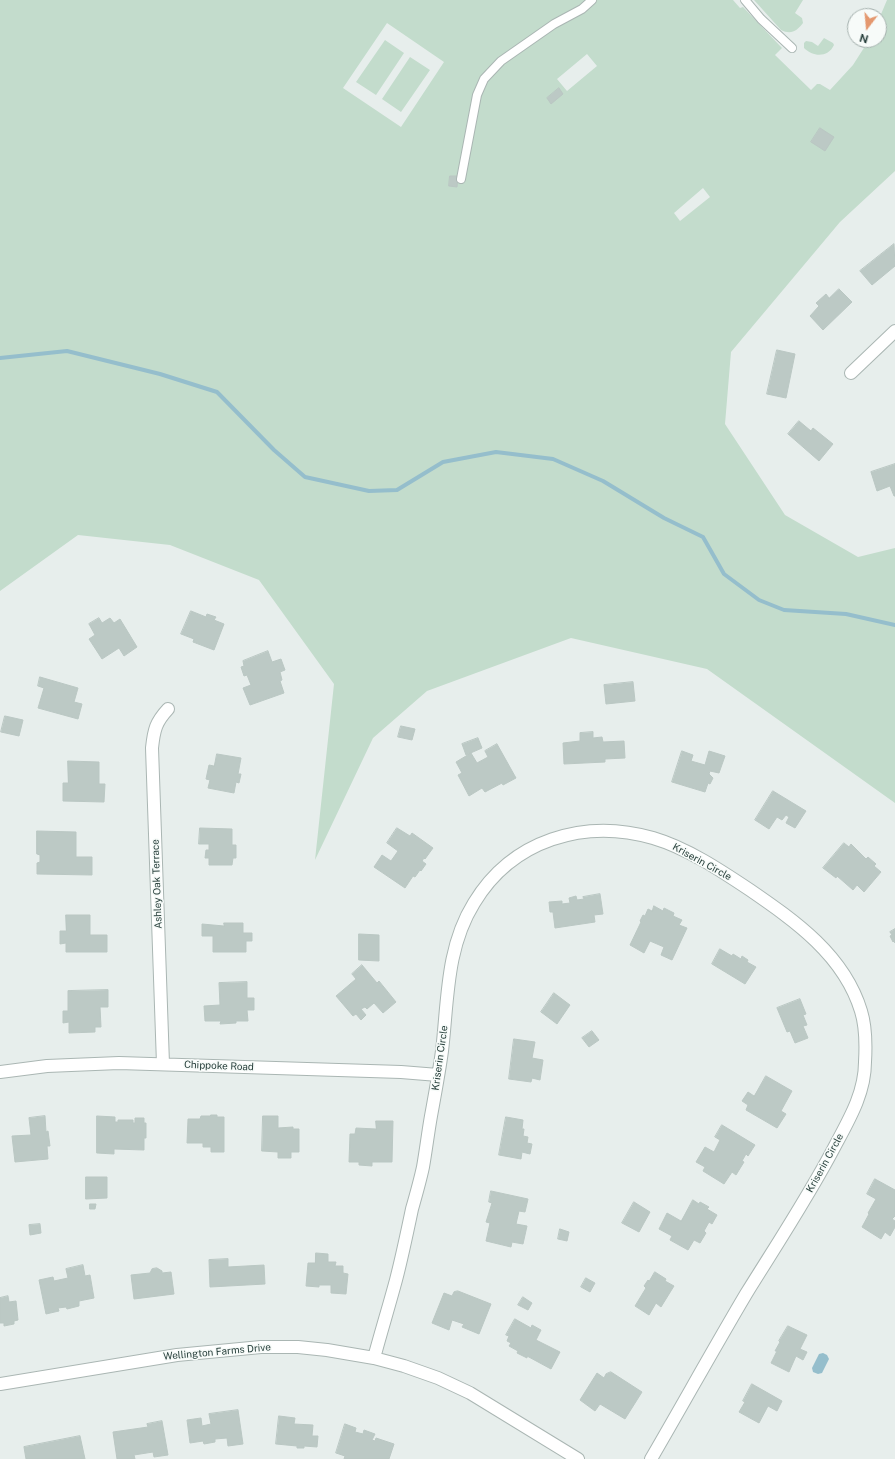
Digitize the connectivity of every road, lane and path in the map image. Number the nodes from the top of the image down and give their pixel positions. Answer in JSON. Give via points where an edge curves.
{"nodes":[{"id":1,"x":592,"y":0,"type":"edge"},
{"id":2,"x":745,"y":0,"type":"edge"},
{"id":3,"x":792,"y":48,"type":"dead end"},
{"id":4,"x":461,"y":179,"type":"dead end"},
{"id":5,"x":895,"y":331,"type":"edge"},
{"id":6,"x":851,"y":373,"type":"dead end"},
{"id":7,"x":168,"y":709,"type":"dead end"},
{"id":8,"x":163,"y":1064,"type":"junction"},
{"id":9,"x":0,"y":1072,"type":"edge"},
{"id":10,"x":438,"y":1075,"type":"junction"},
{"id":11,"x":374,"y":1358,"type":"junction"},
{"id":12,"x":0,"y":1384,"type":"edge"},
{"id":13,"x":578,"y":1459,"type":"edge"},
{"id":14,"x":652,"y":1459,"type":"edge"}],
"edges":[{"from":1,"to":4,"type":"lane","via":[[501,61],[484,79],[477,95]]},
{"from":2,"to":3,"type":"lane"},
{"from":5,"to":6,"type":"street"},
{"from":7,"to":8,"type":"street","name":"Ashley Oak Terrace","via":[[159,719],[152,748]]},
{"from":8,"to":9,"type":"street","name":"Chippoke Road","via":[[47,1066]]},
{"from":8,"to":10,"type":"street","name":"Chippoke Road"},
{"from":10,"to":11,"type":"street","name":"Kriserin Circle","via":[[423,1166],[396,1282]]},
{"from":10,"to":14,"type":"street","name":"Kriserin Circle","via":[[451,965],[464,920],[484,889],[510,862],[533,847],[580,833],[628,833],[670,844],[692,855],[763,899],[813,937],[850,985],[862,1014],[866,1041],[862,1086],[855,1107],[803,1203],[745,1296]]},
{"from":11,"to":12,"type":"street","name":"Wellington Farms Drive","via":[[298,1347],[261,1347],[177,1355]]},
{"from":11,"to":13,"type":"street","name":"Wellington Farms Drive","via":[[438,1378],[470,1393]]}]}
